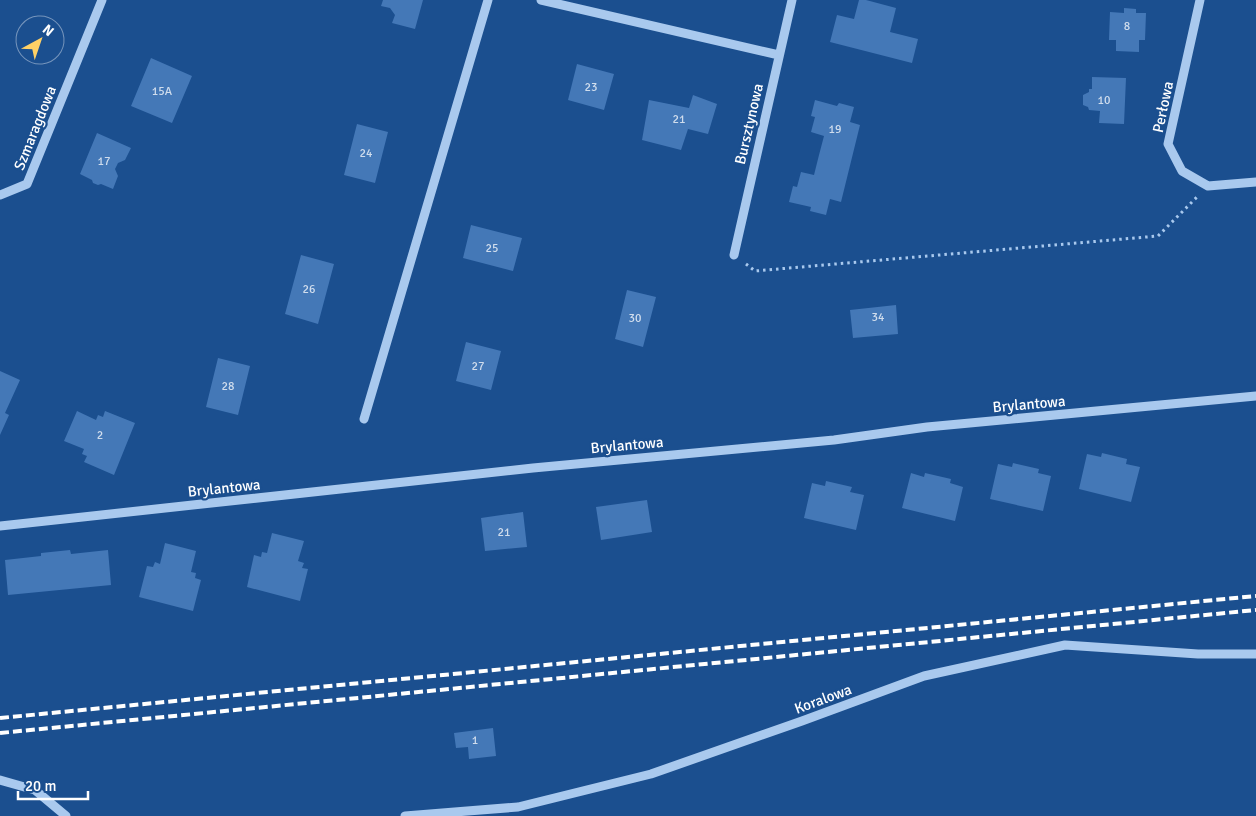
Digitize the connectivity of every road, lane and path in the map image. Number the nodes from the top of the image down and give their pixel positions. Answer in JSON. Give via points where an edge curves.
{"nodes":[{"id":1,"x":102,"y":0,"type":"edge"},
{"id":2,"x":488,"y":0,"type":"edge"},
{"id":3,"x":542,"y":0,"type":"edge"},
{"id":4,"x":792,"y":0,"type":"edge"},
{"id":5,"x":1200,"y":0,"type":"edge"},
{"id":6,"x":779,"y":55,"type":"junction"},
{"id":7,"x":1256,"y":182,"type":"edge"},
{"id":8,"x":1208,"y":186,"type":"junction"},
{"id":9,"x":0,"y":195,"type":"edge"},
{"id":10,"x":734,"y":255,"type":"joint"},
{"id":11,"x":1256,"y":396,"type":"edge"},
{"id":12,"x":364,"y":419,"type":"dead end"},
{"id":13,"x":0,"y":526,"type":"edge"},
{"id":14,"x":1256,"y":654,"type":"edge"},
{"id":15,"x":0,"y":780,"type":"edge"},
{"id":16,"x":66,"y":816,"type":"edge"},
{"id":17,"x":405,"y":816,"type":"edge"}],
"edges":[{"from":1,"to":9,"type":"street","name":"Szmaragdowa","via":[[26,184]]},
{"from":2,"to":12,"type":"street"},
{"from":3,"to":6,"type":"street"},
{"from":4,"to":6,"type":"street","name":"Bursztynowa"},
{"from":5,"to":8,"type":"street","name":"Perłowa","via":[[1168,144],[1182,171]]},
{"from":6,"to":10,"type":"street","name":"Bursztynowa"},
{"from":7,"to":8,"type":"street"},
{"from":8,"to":10,"type":"path","via":[[1158,236],[755,271]]},
{"from":11,"to":13,"type":"street","name":"Brylantowa","via":[[927,427],[834,440],[533,468]]},
{"from":14,"to":17,"type":"street","name":"Koralowa","via":[[1198,654],[1065,645],[924,676],[651,774],[518,807]]},
{"from":15,"to":16,"type":"street","via":[[35,790]]}]}
